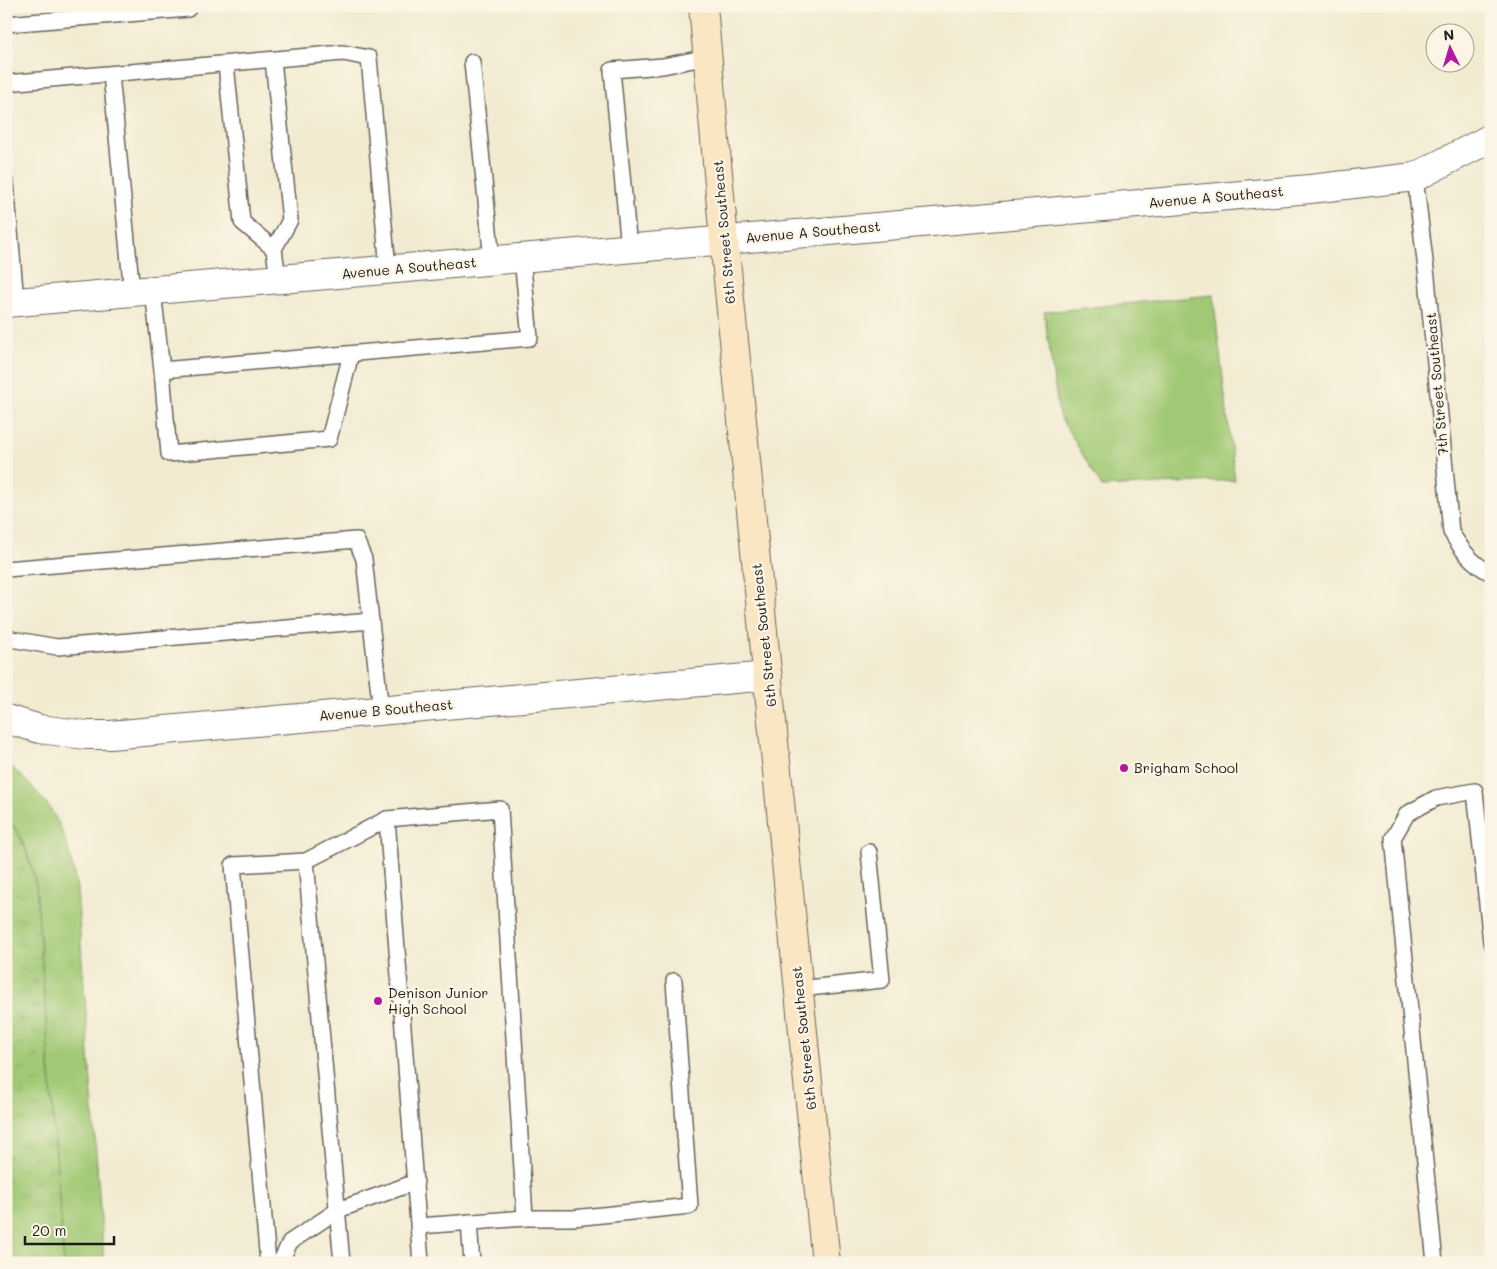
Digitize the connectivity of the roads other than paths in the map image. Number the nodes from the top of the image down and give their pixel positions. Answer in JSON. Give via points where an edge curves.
{"nodes":[{"id":1,"x":703,"y":6,"type":"edge"},
{"id":2,"x":188,"y":9,"type":"dead end"},
{"id":3,"x":6,"y":24,"type":"edge"},
{"id":4,"x":708,"y":57,"type":"junction"},
{"id":5,"x":273,"y":60,"type":"junction"},
{"id":6,"x":472,"y":62,"type":"dead end"},
{"id":7,"x":226,"y":64,"type":"junction"},
{"id":8,"x":111,"y":74,"type":"junction"},
{"id":9,"x":6,"y":83,"type":"edge"},
{"id":10,"x":1491,"y":138,"type":"edge"},
{"id":11,"x":1415,"y":177,"type":"junction"},
{"id":12,"x":6,"y":183,"type":"edge"},
{"id":13,"x":724,"y":240,"type":"junction"},
{"id":14,"x":630,"y":248,"type":"junction"},
{"id":15,"x":274,"y":249,"type":"junction"},
{"id":16,"x":522,"y":258,"type":"junction"},
{"id":17,"x":492,"y":260,"type":"junction"},
{"id":18,"x":388,"y":269,"type":"junction"},
{"id":19,"x":278,"y":279,"type":"junction"},
{"id":20,"x":143,"y":292,"type":"junction"},
{"id":21,"x":11,"y":302,"type":"edge"},
{"id":22,"x":351,"y":354,"type":"junction"},
{"id":23,"x":162,"y":370,"type":"junction"},
{"id":24,"x":6,"y":569,"type":"edge"},
{"id":25,"x":1491,"y":573,"type":"edge"},
{"id":26,"x":371,"y":621,"type":"junction"},
{"id":27,"x":6,"y":635,"type":"edge"},
{"id":28,"x":768,"y":676,"type":"junction"},
{"id":29,"x":382,"y":711,"type":"junction"},
{"id":30,"x":6,"y":719,"type":"edge"},
{"id":31,"x":387,"y":819,"type":"junction"},
{"id":32,"x":869,"y":852,"type":"dead end"},
{"id":33,"x":306,"y":861,"type":"junction"},
{"id":34,"x":1491,"y":942,"type":"edge"},
{"id":35,"x":674,"y":982,"type":"dead end"},
{"id":36,"x":800,"y":989,"type":"junction"},
{"id":37,"x":416,"y":1182,"type":"junction"},
{"id":38,"x":338,"y":1210,"type":"junction"},
{"id":39,"x":524,"y":1218,"type":"junction"},
{"id":40,"x":469,"y":1222,"type":"junction"},
{"id":41,"x":419,"y":1226,"type":"junction"},
{"id":42,"x":268,"y":1263,"type":"edge"},
{"id":43,"x":280,"y":1263,"type":"edge"},
{"id":44,"x":342,"y":1263,"type":"edge"},
{"id":45,"x":421,"y":1263,"type":"edge"},
{"id":46,"x":472,"y":1263,"type":"edge"},
{"id":47,"x":826,"y":1263,"type":"edge"},
{"id":48,"x":1435,"y":1263,"type":"edge"}],
"edges":[{"from":1,"to":4,"type":"street","name":"6th Street Southeast"},
{"from":2,"to":3,"type":"lane"},
{"from":4,"to":13,"type":"street","name":"6th Street Southeast"},
{"from":4,"to":14,"type":"lane","via":[[663,66],[612,70]]},
{"from":5,"to":7,"type":"lane"},
{"from":5,"to":15,"type":"lane","via":[[290,220]]},
{"from":5,"to":18,"type":"lane","via":[[343,54],[369,58]]},
{"from":6,"to":17,"type":"lane"},
{"from":7,"to":8,"type":"lane"},
{"from":7,"to":15,"type":"lane","via":[[242,222]]},
{"from":8,"to":9,"type":"lane"},
{"from":8,"to":20,"type":"lane"},
{"from":10,"to":11,"type":"street","name":"Avenue A Southeast"},
{"from":11,"to":13,"type":"street","name":"Avenue A Southeast"},
{"from":11,"to":25,"type":"lane","name":"7th Street Southeast","via":[[1451,532],[1461,550]]},
{"from":12,"to":21,"type":"lane"},
{"from":13,"to":14,"type":"street","name":"Avenue A Southeast"},
{"from":13,"to":28,"type":"street","name":"6th Street Southeast"},
{"from":14,"to":16,"type":"street","name":"Avenue A Southeast"},
{"from":15,"to":19,"type":"lane"},
{"from":16,"to":17,"type":"street","name":"Avenue A Southeast"},
{"from":16,"to":22,"type":"lane","via":[[530,338]]},
{"from":17,"to":18,"type":"street","name":"Avenue A Southeast"},
{"from":18,"to":19,"type":"street","name":"Avenue A Southeast"},
{"from":19,"to":20,"type":"street","name":"Avenue A Southeast"},
{"from":20,"to":21,"type":"street","name":"Avenue A Southeast"},
{"from":20,"to":23,"type":"lane"},
{"from":22,"to":23,"type":"lane"},
{"from":22,"to":23,"type":"lane","via":[[329,439],[169,454]]},
{"from":24,"to":26,"type":"lane","via":[[356,540],[364,559]]},
{"from":26,"to":27,"type":"lane","via":[[57,647],[11,639]]},
{"from":26,"to":29,"type":"lane"},
{"from":28,"to":29,"type":"street","name":"Avenue B Southeast"},
{"from":28,"to":36,"type":"street","name":"6th Street Southeast"},
{"from":29,"to":30,"type":"street","name":"Avenue B Southeast","via":[[86,736],[40,729]]},
{"from":31,"to":33,"type":"lane"},
{"from":31,"to":37,"type":"lane"},
{"from":31,"to":39,"type":"lane","via":[[500,810]]},
{"from":32,"to":36,"type":"lane","via":[[882,980]]},
{"from":33,"to":38,"type":"lane"},
{"from":33,"to":42,"type":"lane","via":[[233,866]]},
{"from":34,"to":48,"type":"lane","via":[[1475,791],[1436,798],[1407,814],[1394,838]]},
{"from":35,"to":39,"type":"lane","via":[[690,1206],[573,1218]]},
{"from":36,"to":47,"type":"street","name":"6th Street Southeast"},
{"from":37,"to":38,"type":"lane"},
{"from":37,"to":41,"type":"lane"},
{"from":38,"to":43,"type":"lane","via":[[290,1242]]},
{"from":38,"to":44,"type":"lane"},
{"from":39,"to":40,"type":"lane"},
{"from":40,"to":41,"type":"lane"},
{"from":40,"to":46,"type":"lane"},
{"from":41,"to":45,"type":"lane"}]}
